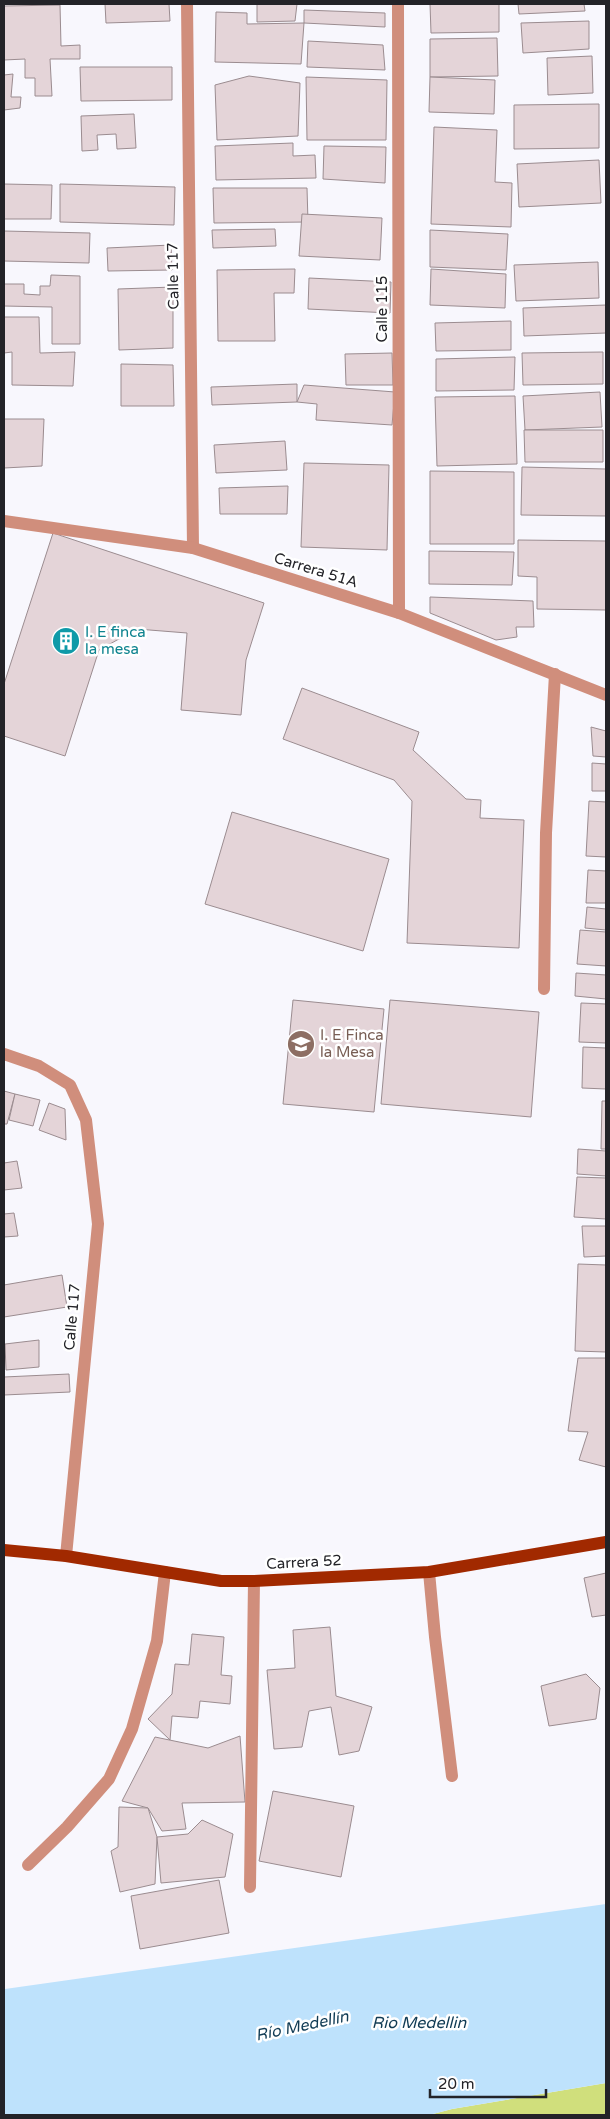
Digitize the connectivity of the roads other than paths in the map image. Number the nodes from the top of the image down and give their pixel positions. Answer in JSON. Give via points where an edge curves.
{"nodes":[{"id":1,"x":187,"y":4,"type":"edge"},
{"id":2,"x":398,"y":4,"type":"edge"},
{"id":3,"x":4,"y":521,"type":"edge"},
{"id":4,"x":193,"y":548,"type":"junction"},
{"id":5,"x":399,"y":614,"type":"junction"},
{"id":6,"x":554,"y":674,"type":"junction"},
{"id":7,"x":606,"y":695,"type":"edge"},
{"id":8,"x":544,"y":989,"type":"dead end"},
{"id":9,"x":4,"y":1054,"type":"edge"},
{"id":10,"x":606,"y":1542,"type":"edge"},
{"id":11,"x":4,"y":1550,"type":"edge"},
{"id":12,"x":66,"y":1556,"type":"junction"},
{"id":13,"x":165,"y":1572,"type":"junction"},
{"id":14,"x":429,"y":1572,"type":"junction"},
{"id":15,"x":254,"y":1581,"type":"junction"},
{"id":16,"x":452,"y":1776,"type":"dead end"},
{"id":17,"x":28,"y":1865,"type":"dead end"},
{"id":18,"x":250,"y":1887,"type":"dead end"}],
"edges":[{"from":1,"to":4,"type":"street","name":"Calle 117"},
{"from":2,"to":5,"type":"street","name":"Calle 115"},
{"from":3,"to":4,"type":"street","name":"Carrera 51A"},
{"from":4,"to":5,"type":"street","name":"Carrera 51A"},
{"from":5,"to":6,"type":"street","name":"Carrera 51A"},
{"from":6,"to":7,"type":"street","name":"Carrera 51A"},
{"from":6,"to":8,"type":"street","via":[[546,833]]},
{"from":9,"to":12,"type":"street","name":"Calle 117","via":[[39,1066],[70,1085],[86,1120],[98,1224]]},
{"from":10,"to":14,"type":"main road","name":"Carrera 52"},
{"from":11,"to":12,"type":"main road","name":"Carrera 52"},
{"from":12,"to":13,"type":"main road","name":"Carrera 52"},
{"from":13,"to":15,"type":"main road","name":"Carrera 52"},
{"from":13,"to":17,"type":"street","via":[[156,1642],[132,1729],[109,1779]]},
{"from":14,"to":15,"type":"main road","name":"Carrera 52"},
{"from":14,"to":16,"type":"street"},
{"from":15,"to":18,"type":"street"}]}
